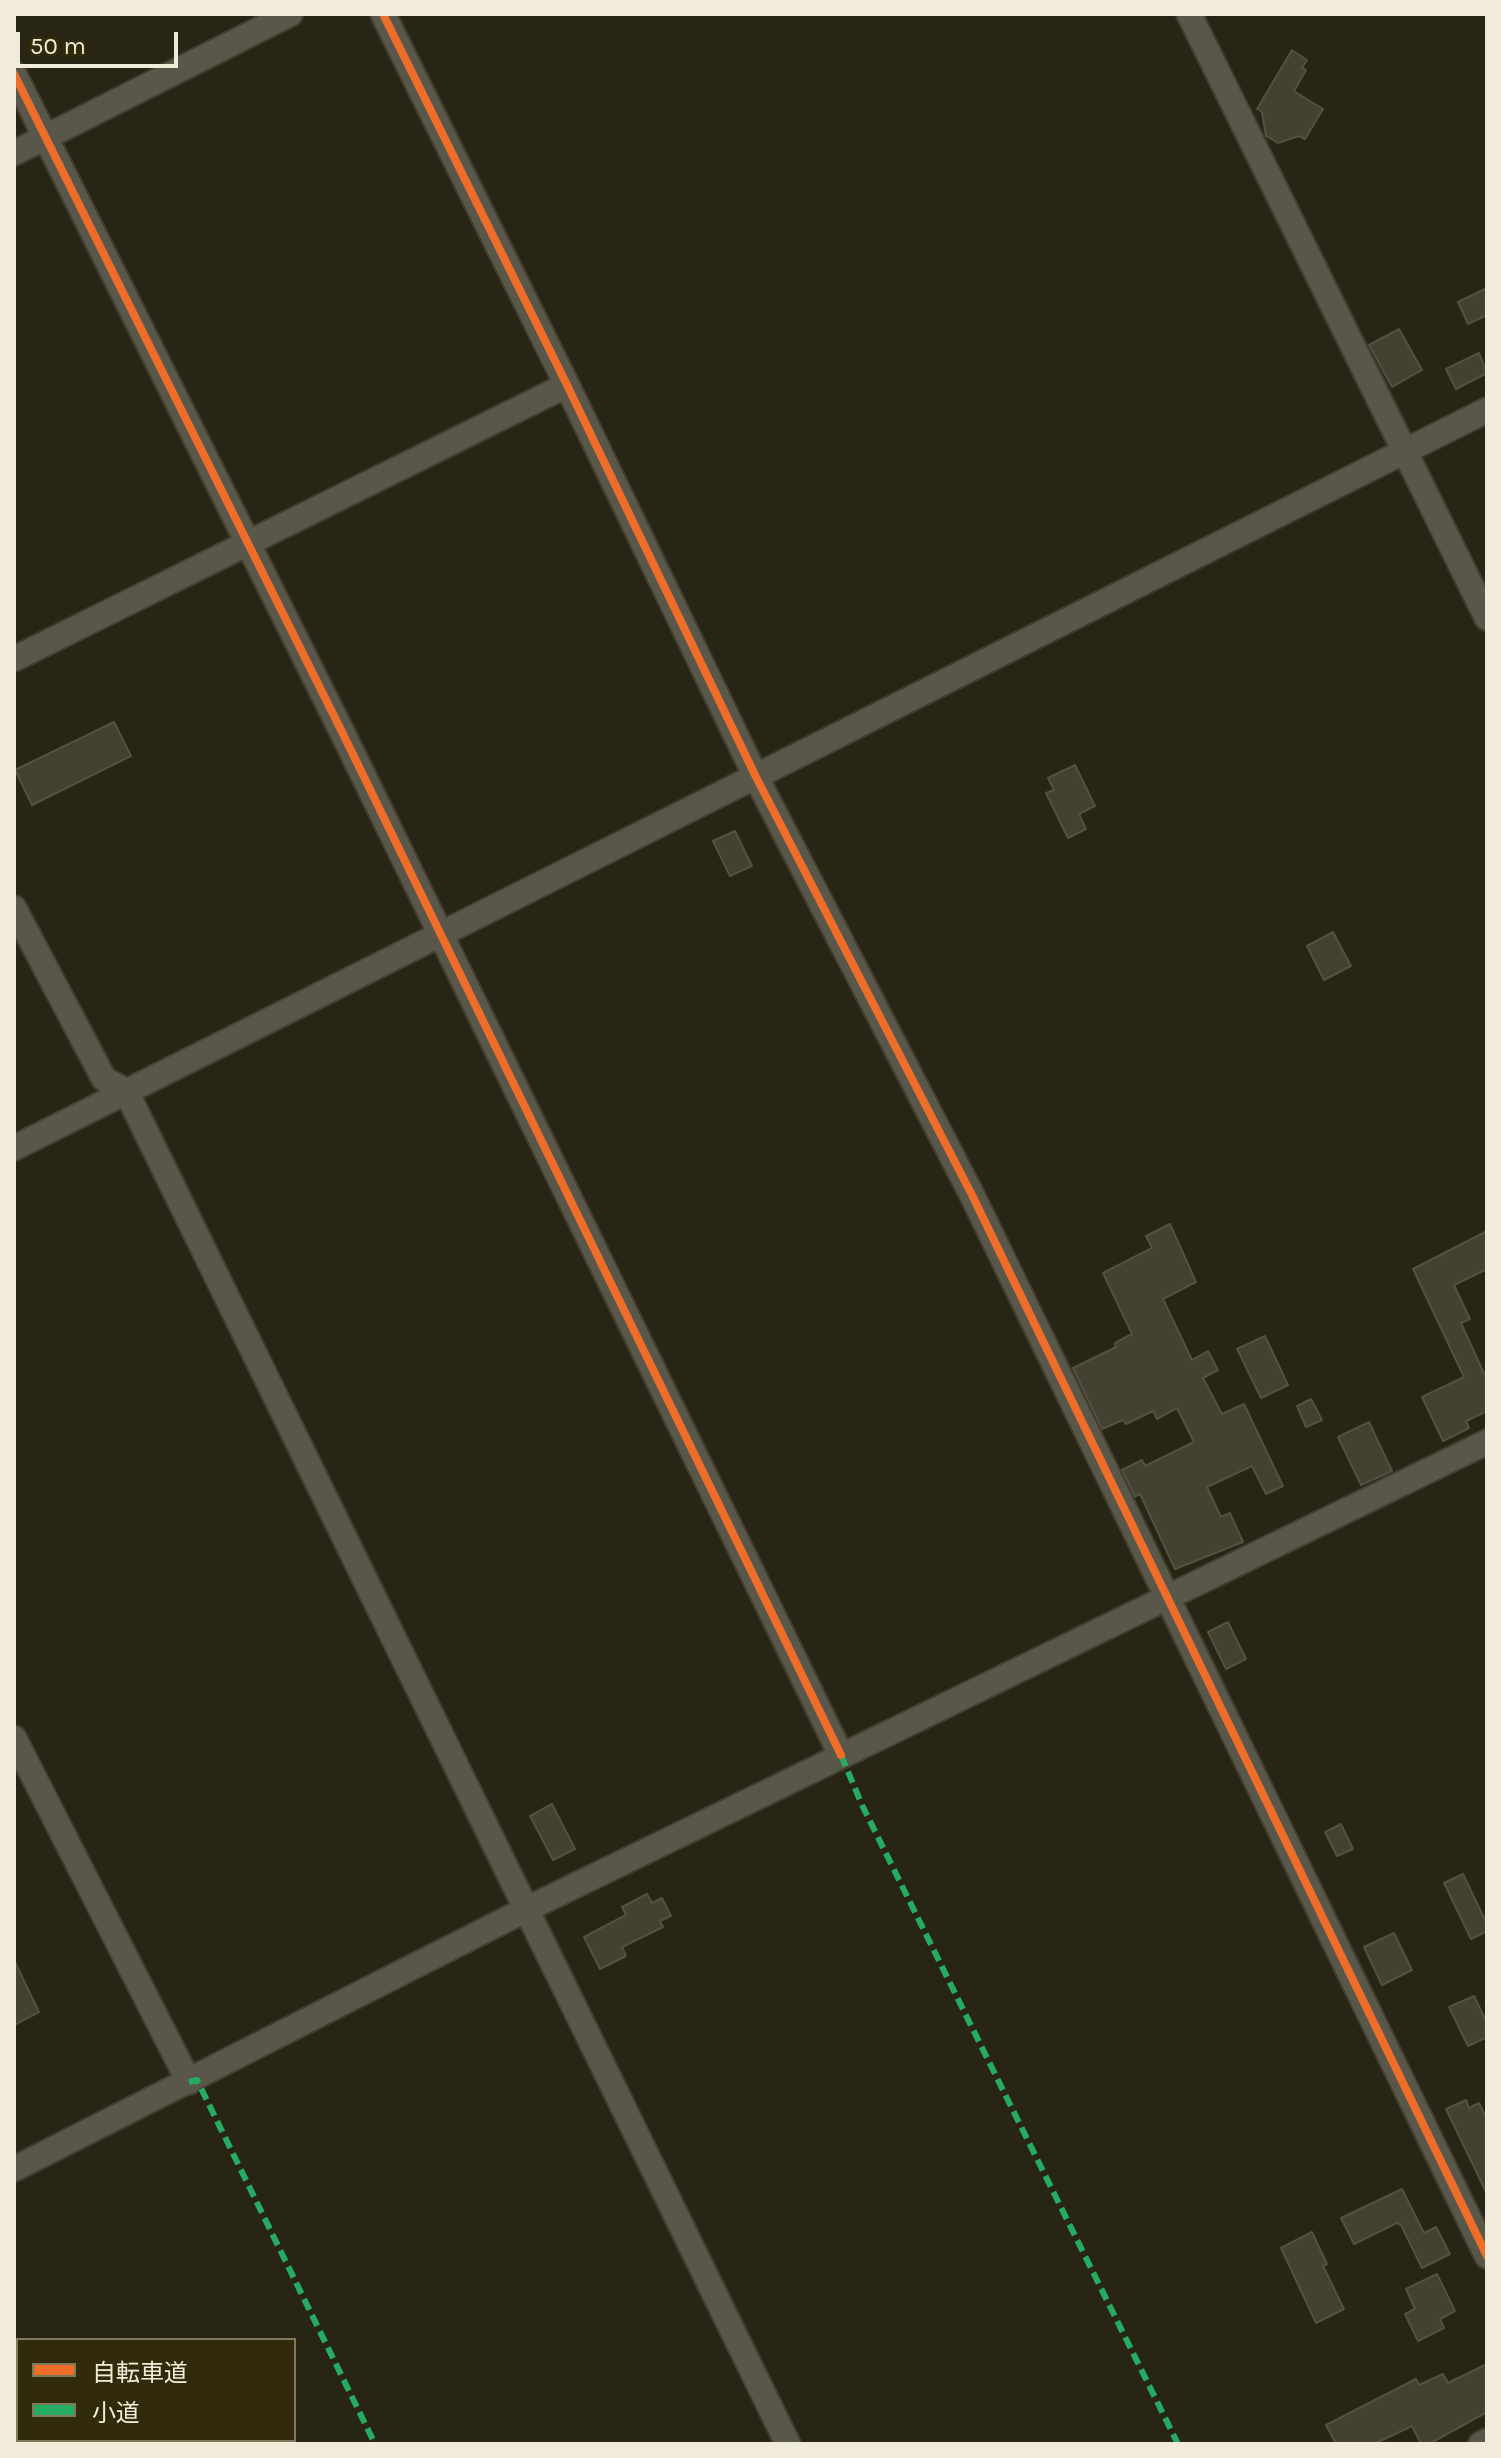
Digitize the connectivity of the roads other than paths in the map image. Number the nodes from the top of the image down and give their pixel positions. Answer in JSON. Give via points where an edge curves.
{"nodes":[{"id":1,"x":290,"y":14,"type":"edge"},
{"id":2,"x":383,"y":14,"type":"edge"},
{"id":3,"x":1189,"y":14,"type":"edge"},
{"id":4,"x":14,"y":74,"type":"edge"},
{"id":5,"x":47,"y":138,"type":"junction"},
{"id":6,"x":14,"y":153,"type":"edge"},
{"id":7,"x":567,"y":385,"type":"junction"},
{"id":8,"x":1487,"y":410,"type":"edge"},
{"id":9,"x":1405,"y":450,"type":"junction"},
{"id":10,"x":246,"y":542,"type":"junction"},
{"id":11,"x":1487,"y":618,"type":"edge"},
{"id":12,"x":14,"y":659,"type":"edge"},
{"id":13,"x":756,"y":777,"type":"junction"},
{"id":14,"x":14,"y":908,"type":"edge"},
{"id":15,"x":438,"y":934,"type":"junction"},
{"id":16,"x":126,"y":1091,"type":"junction"},
{"id":17,"x":14,"y":1148,"type":"edge"},
{"id":18,"x":1487,"y":1442,"type":"edge"},
{"id":19,"x":1166,"y":1600,"type":"junction"},
{"id":20,"x":14,"y":1738,"type":"edge"},
{"id":21,"x":841,"y":1755,"type":"junction"},
{"id":22,"x":527,"y":1909,"type":"junction"},
{"id":23,"x":189,"y":2082,"type":"junction"},
{"id":24,"x":14,"y":2169,"type":"edge"},
{"id":25,"x":1487,"y":2256,"type":"edge"},
{"id":26,"x":1487,"y":2441,"type":"edge"},
{"id":27,"x":788,"y":2444,"type":"edge"},
{"id":28,"x":1481,"y":2444,"type":"edge"}],
"edges":[{"from":1,"to":5,"type":"street"},
{"from":2,"to":7,"type":"street"},
{"from":3,"to":9,"type":"street"},
{"from":4,"to":5,"type":"street"},
{"from":5,"to":6,"type":"street"},
{"from":5,"to":10,"type":"street"},
{"from":7,"to":10,"type":"street"},
{"from":7,"to":13,"type":"street"},
{"from":8,"to":9,"type":"street"},
{"from":9,"to":11,"type":"street"},
{"from":9,"to":13,"type":"street"},
{"from":10,"to":12,"type":"street"},
{"from":10,"to":15,"type":"street"},
{"from":13,"to":15,"type":"street"},
{"from":13,"to":19,"type":"street","via":[[972,1195]]},
{"from":14,"to":16,"type":"street","via":[[104,1079]]},
{"from":15,"to":16,"type":"street"},
{"from":15,"to":21,"type":"street"},
{"from":16,"to":17,"type":"street"},
{"from":16,"to":22,"type":"street"},
{"from":18,"to":19,"type":"street"},
{"from":19,"to":21,"type":"street"},
{"from":19,"to":25,"type":"street"},
{"from":20,"to":23,"type":"street"},
{"from":21,"to":22,"type":"street"},
{"from":22,"to":23,"type":"street"},
{"from":22,"to":27,"type":"street"},
{"from":23,"to":24,"type":"street"},
{"from":26,"to":28,"type":"street"}]}
